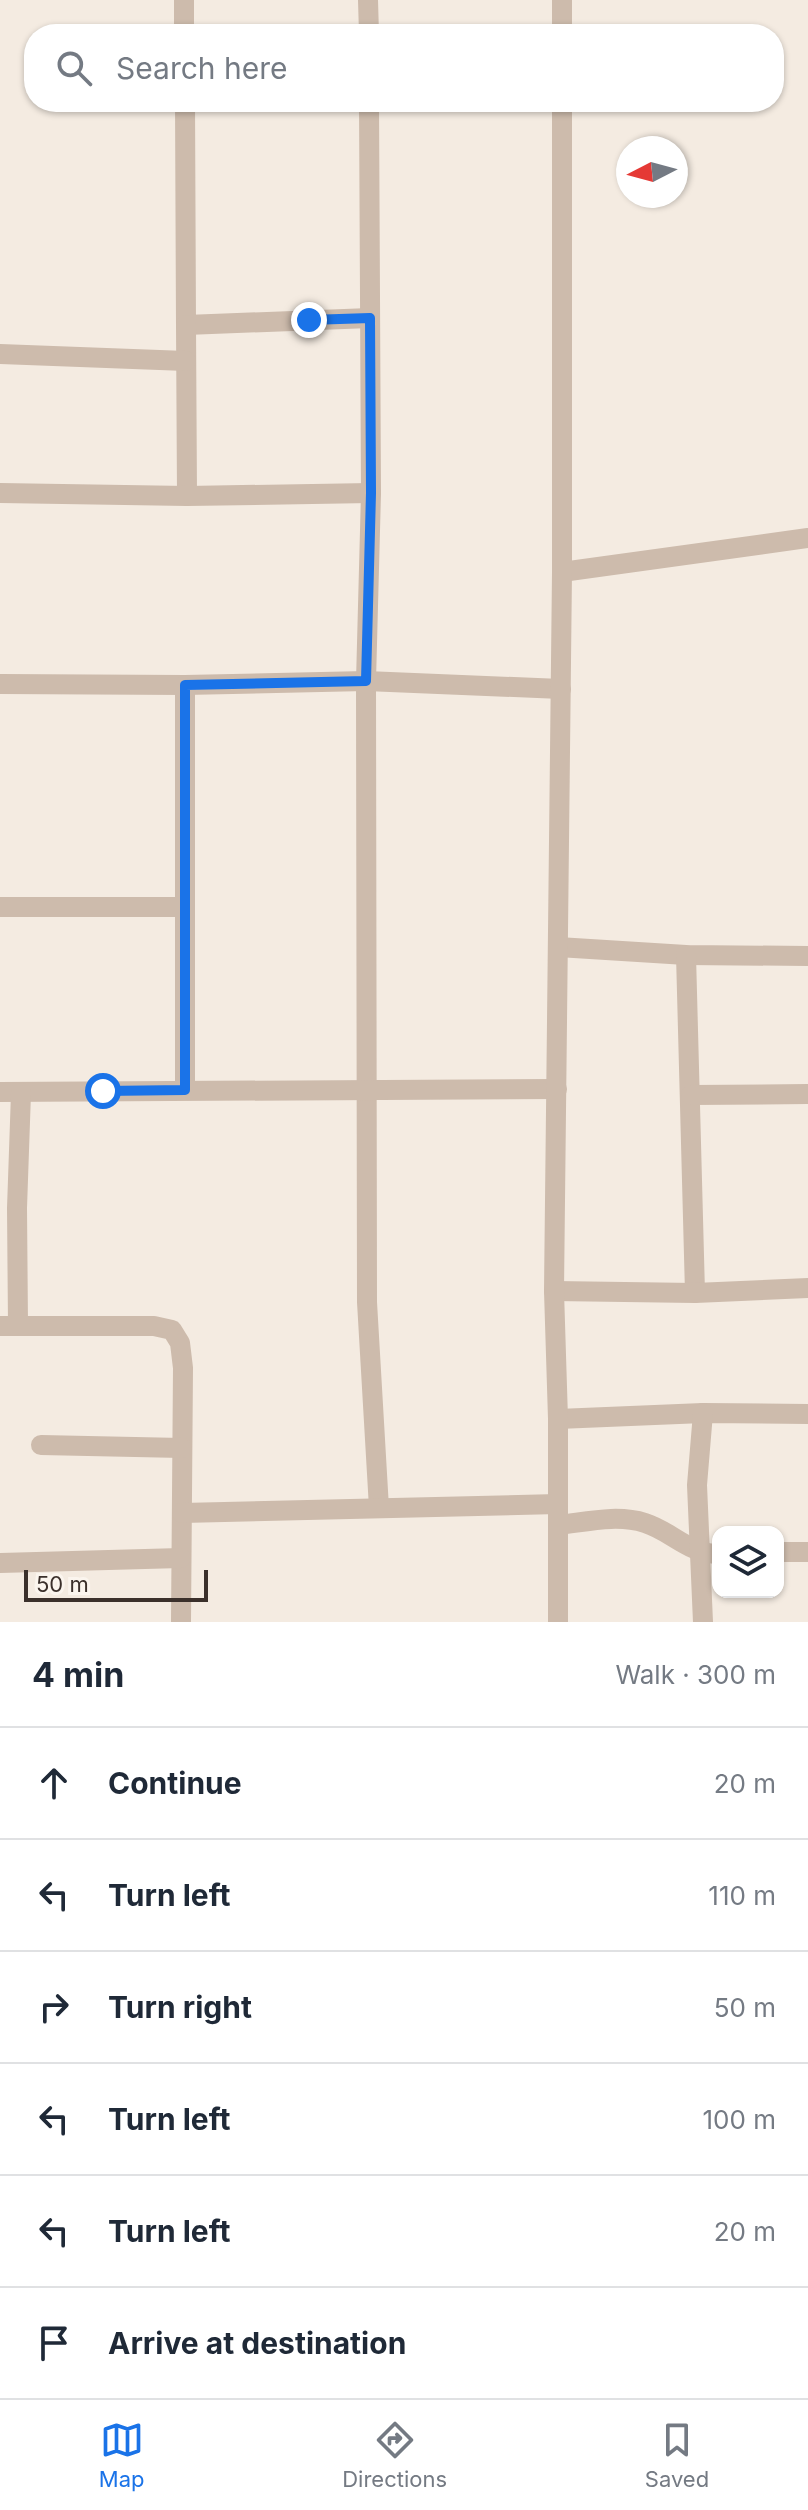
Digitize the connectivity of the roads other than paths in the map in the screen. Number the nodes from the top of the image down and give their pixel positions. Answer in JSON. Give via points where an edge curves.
{"nodes":[{"id":1,"x":184,"y":0,"type":"edge"},
{"id":2,"x":368,"y":0,"type":"edge"},
{"id":3,"x":562,"y":0,"type":"edge"},
{"id":4,"x":184,"y":24,"type":"edge"},
{"id":5,"x":369,"y":24,"type":"edge"},
{"id":6,"x":562,"y":24,"type":"edge"},
{"id":7,"x":185,"y":112,"type":"edge"},
{"id":8,"x":369,"y":112,"type":"edge"},
{"id":9,"x":562,"y":112,"type":"edge"},
{"id":10,"x":370,"y":318,"type":"junction"},
{"id":11,"x":186,"y":325,"type":"junction"},
{"id":12,"x":0,"y":354,"type":"edge"},
{"id":13,"x":186,"y":361,"type":"junction"},
{"id":14,"x":0,"y":493,"type":"edge"},
{"id":15,"x":371,"y":493,"type":"junction"},
{"id":16,"x":187,"y":496,"type":"junction"},
{"id":17,"x":808,"y":538,"type":"edge"},
{"id":18,"x":562,"y":572,"type":"junction"},
{"id":19,"x":366,"y":681,"type":"junction"},
{"id":20,"x":0,"y":684,"type":"edge"},
{"id":21,"x":185,"y":685,"type":"junction"},
{"id":22,"x":561,"y":689,"type":"junction"},
{"id":23,"x":0,"y":907,"type":"edge"},
{"id":24,"x":183,"y":907,"type":"junction"},
{"id":25,"x":558,"y":947,"type":"junction"},
{"id":26,"x":686,"y":955,"type":"junction"},
{"id":27,"x":808,"y":956,"type":"edge"},
{"id":28,"x":557,"y":1089,"type":"junction"},
{"id":29,"x":185,"y":1090,"type":"junction"},
{"id":30,"x":366,"y":1091,"type":"junction"},
{"id":31,"x":0,"y":1092,"type":"edge"},
{"id":32,"x":21,"y":1093,"type":"junction"},
{"id":33,"x":808,"y":1094,"type":"edge"},
{"id":34,"x":691,"y":1095,"type":"junction"},
{"id":35,"x":8,"y":1208,"type":"edge"},
{"id":36,"x":808,"y":1288,"type":"edge"},
{"id":37,"x":554,"y":1291,"type":"junction"},
{"id":38,"x":695,"y":1293,"type":"junction"},
{"id":39,"x":9,"y":1325,"type":"edge"},
{"id":40,"x":703,"y":1413,"type":"junction"},
{"id":41,"x":808,"y":1414,"type":"edge"},
{"id":42,"x":558,"y":1419,"type":"junction"},
{"id":43,"x":41,"y":1445,"type":"dead end"},
{"id":44,"x":182,"y":1448,"type":"junction"},
{"id":45,"x":379,"y":1508,"type":"junction"},
{"id":46,"x":182,"y":1513,"type":"junction"},
{"id":47,"x":558,"y":1514,"type":"junction"},
{"id":48,"x":784,"y":1552,"type":"edge"},
{"id":49,"x":808,"y":1552,"type":"edge"},
{"id":50,"x":710,"y":1554,"type":"edge"},
{"id":51,"x":181,"y":1558,"type":"junction"},
{"id":52,"x":0,"y":1563,"type":"edge"},
{"id":53,"x":181,"y":1622,"type":"edge"},
{"id":54,"x":558,"y":1622,"type":"edge"},
{"id":55,"x":703,"y":1622,"type":"edge"}],
"edges":[{"from":1,"to":4,"type":"street"},
{"from":2,"to":5,"type":"street"},
{"from":3,"to":6,"type":"street"},
{"from":7,"to":11,"type":"street"},
{"from":8,"to":10,"type":"street"},
{"from":9,"to":18,"type":"street"},
{"from":10,"to":11,"type":"street"},
{"from":10,"to":15,"type":"street"},
{"from":11,"to":13,"type":"street"},
{"from":12,"to":13,"type":"street"},
{"from":13,"to":16,"type":"street"},
{"from":14,"to":16,"type":"street"},
{"from":15,"to":16,"type":"street"},
{"from":15,"to":19,"type":"street"},
{"from":17,"to":18,"type":"street"},
{"from":18,"to":22,"type":"street"},
{"from":19,"to":21,"type":"street"},
{"from":19,"to":22,"type":"street"},
{"from":19,"to":30,"type":"street"},
{"from":20,"to":21,"type":"street"},
{"from":21,"to":24,"type":"street"},
{"from":22,"to":25,"type":"street"},
{"from":23,"to":24,"type":"street"},
{"from":24,"to":29,"type":"street"},
{"from":25,"to":26,"type":"street"},
{"from":25,"to":28,"type":"street"},
{"from":26,"to":27,"type":"street"},
{"from":26,"to":34,"type":"street"},
{"from":28,"to":30,"type":"street"},
{"from":28,"to":37,"type":"street"},
{"from":29,"to":30,"type":"street"},
{"from":29,"to":32,"type":"street"},
{"from":30,"to":45,"type":"street","via":[[367,1302]]},
{"from":31,"to":32,"type":"street"},
{"from":32,"to":35,"type":"street"},
{"from":33,"to":34,"type":"street"},
{"from":34,"to":38,"type":"street"},
{"from":35,"to":39,"type":"street"},
{"from":36,"to":38,"type":"street"},
{"from":37,"to":38,"type":"street"},
{"from":37,"to":42,"type":"street"},
{"from":39,"to":44,"type":"street","via":[[172,1330],[180,1343],[183,1368]]},
{"from":40,"to":41,"type":"street"},
{"from":40,"to":42,"type":"street"},
{"from":40,"to":50,"type":"street","via":[[698,1523]]},
{"from":42,"to":47,"type":"street"},
{"from":43,"to":44,"type":"street"},
{"from":44,"to":46,"type":"street"},
{"from":45,"to":46,"type":"street"},
{"from":45,"to":47,"type":"street"},
{"from":46,"to":51,"type":"street"},
{"from":47,"to":50,"type":"street","via":[[647,1523]]},
{"from":47,"to":54,"type":"street"},
{"from":48,"to":49,"type":"street"},
{"from":50,"to":55,"type":"street"},
{"from":51,"to":52,"type":"street"},
{"from":51,"to":53,"type":"street"}]}
